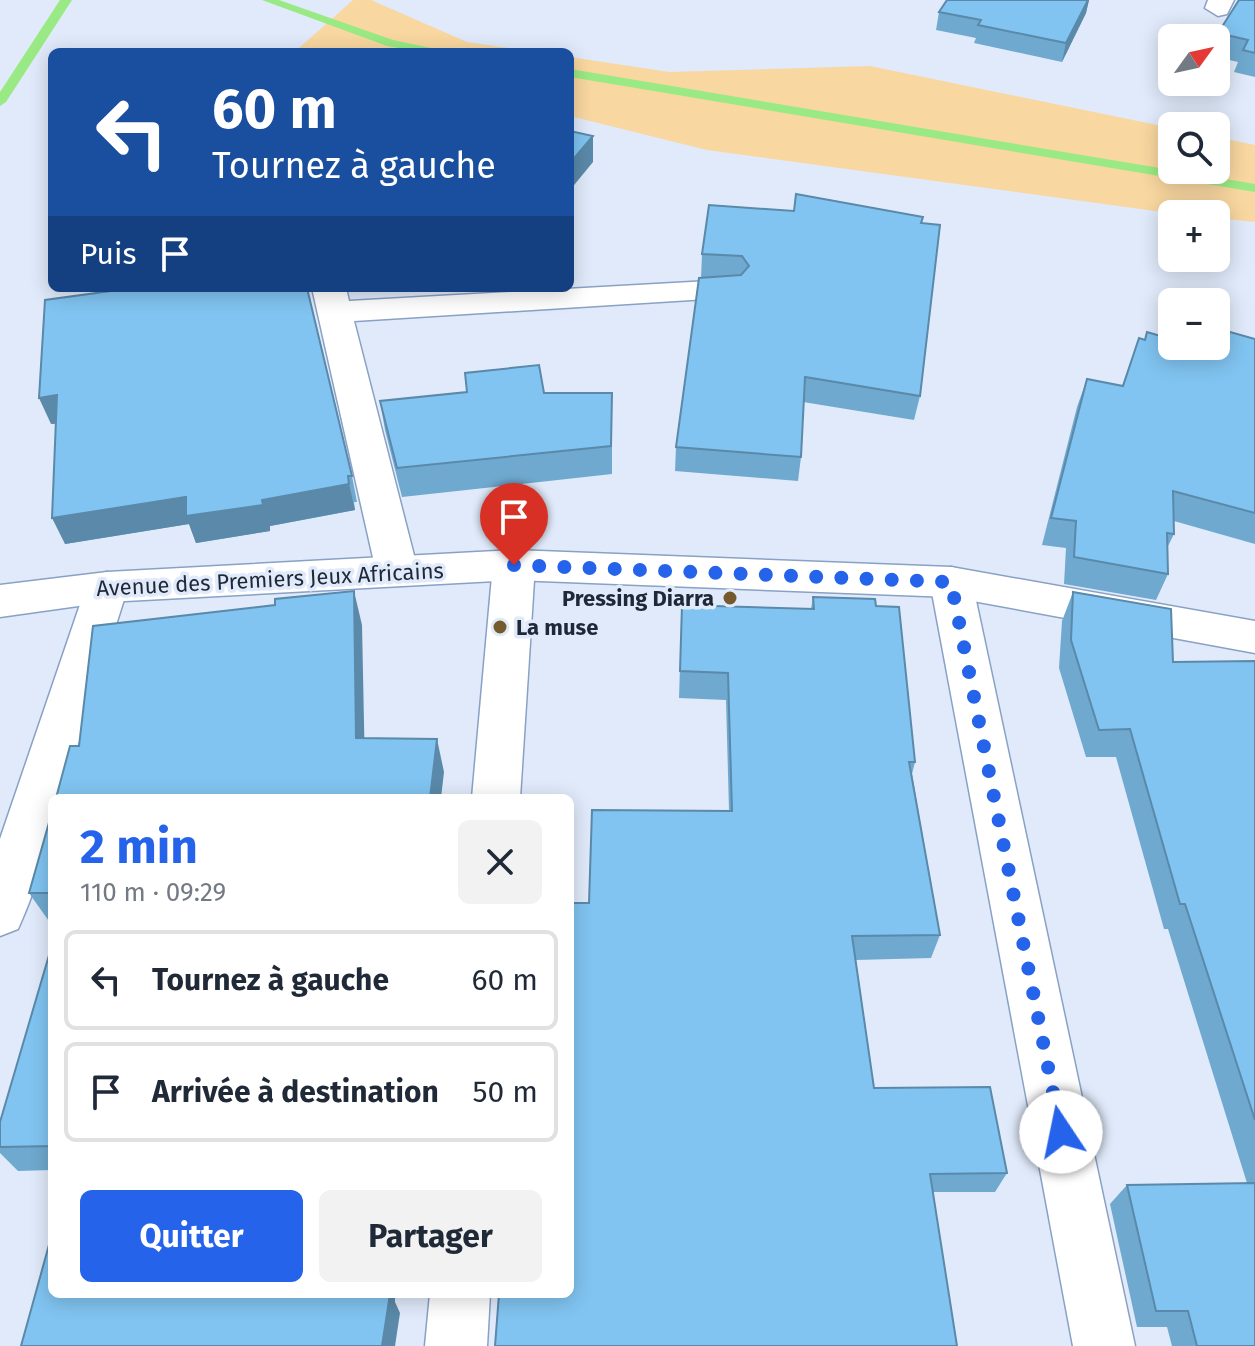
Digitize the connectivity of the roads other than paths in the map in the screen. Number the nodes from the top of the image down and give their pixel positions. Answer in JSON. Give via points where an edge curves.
{"nodes":[{"id":1,"x":727,"y":290,"type":"edge"},
{"id":2,"x":331,"y":300,"type":"edge"},
{"id":3,"x":514,"y":565,"type":"junction"},
{"id":4,"x":397,"y":571,"type":"junction"},
{"id":5,"x":951,"y":582,"type":"junction"},
{"id":6,"x":107,"y":587,"type":"junction"},
{"id":7,"x":0,"y":601,"type":"edge"},
{"id":8,"x":1255,"y":637,"type":"edge"},
{"id":9,"x":496,"y":794,"type":"edge"},
{"id":10,"x":0,"y":913,"type":"edge"},
{"id":11,"x":460,"y":1298,"type":"edge"},
{"id":12,"x":456,"y":1346,"type":"edge"},
{"id":13,"x":1104,"y":1346,"type":"edge"}],
"edges":[{"from":1,"to":2,"type":"street"},
{"from":2,"to":4,"type":"street"},
{"from":3,"to":4,"type":"street","name":"Avenue des Premiers Jeux Africains"},
{"from":3,"to":5,"type":"street","name":"Avenue des Premiers Jeux Africains"},
{"from":3,"to":9,"type":"street"},
{"from":4,"to":6,"type":"street","name":"Avenue des Premiers Jeux Africains"},
{"from":5,"to":8,"type":"street","name":"Avenue des Premiers Jeux Africains"},
{"from":5,"to":13,"type":"street"},
{"from":6,"to":7,"type":"street","name":"Avenue des Premiers Jeux Africains"},
{"from":6,"to":10,"type":"street"},
{"from":11,"to":12,"type":"street"}]}
